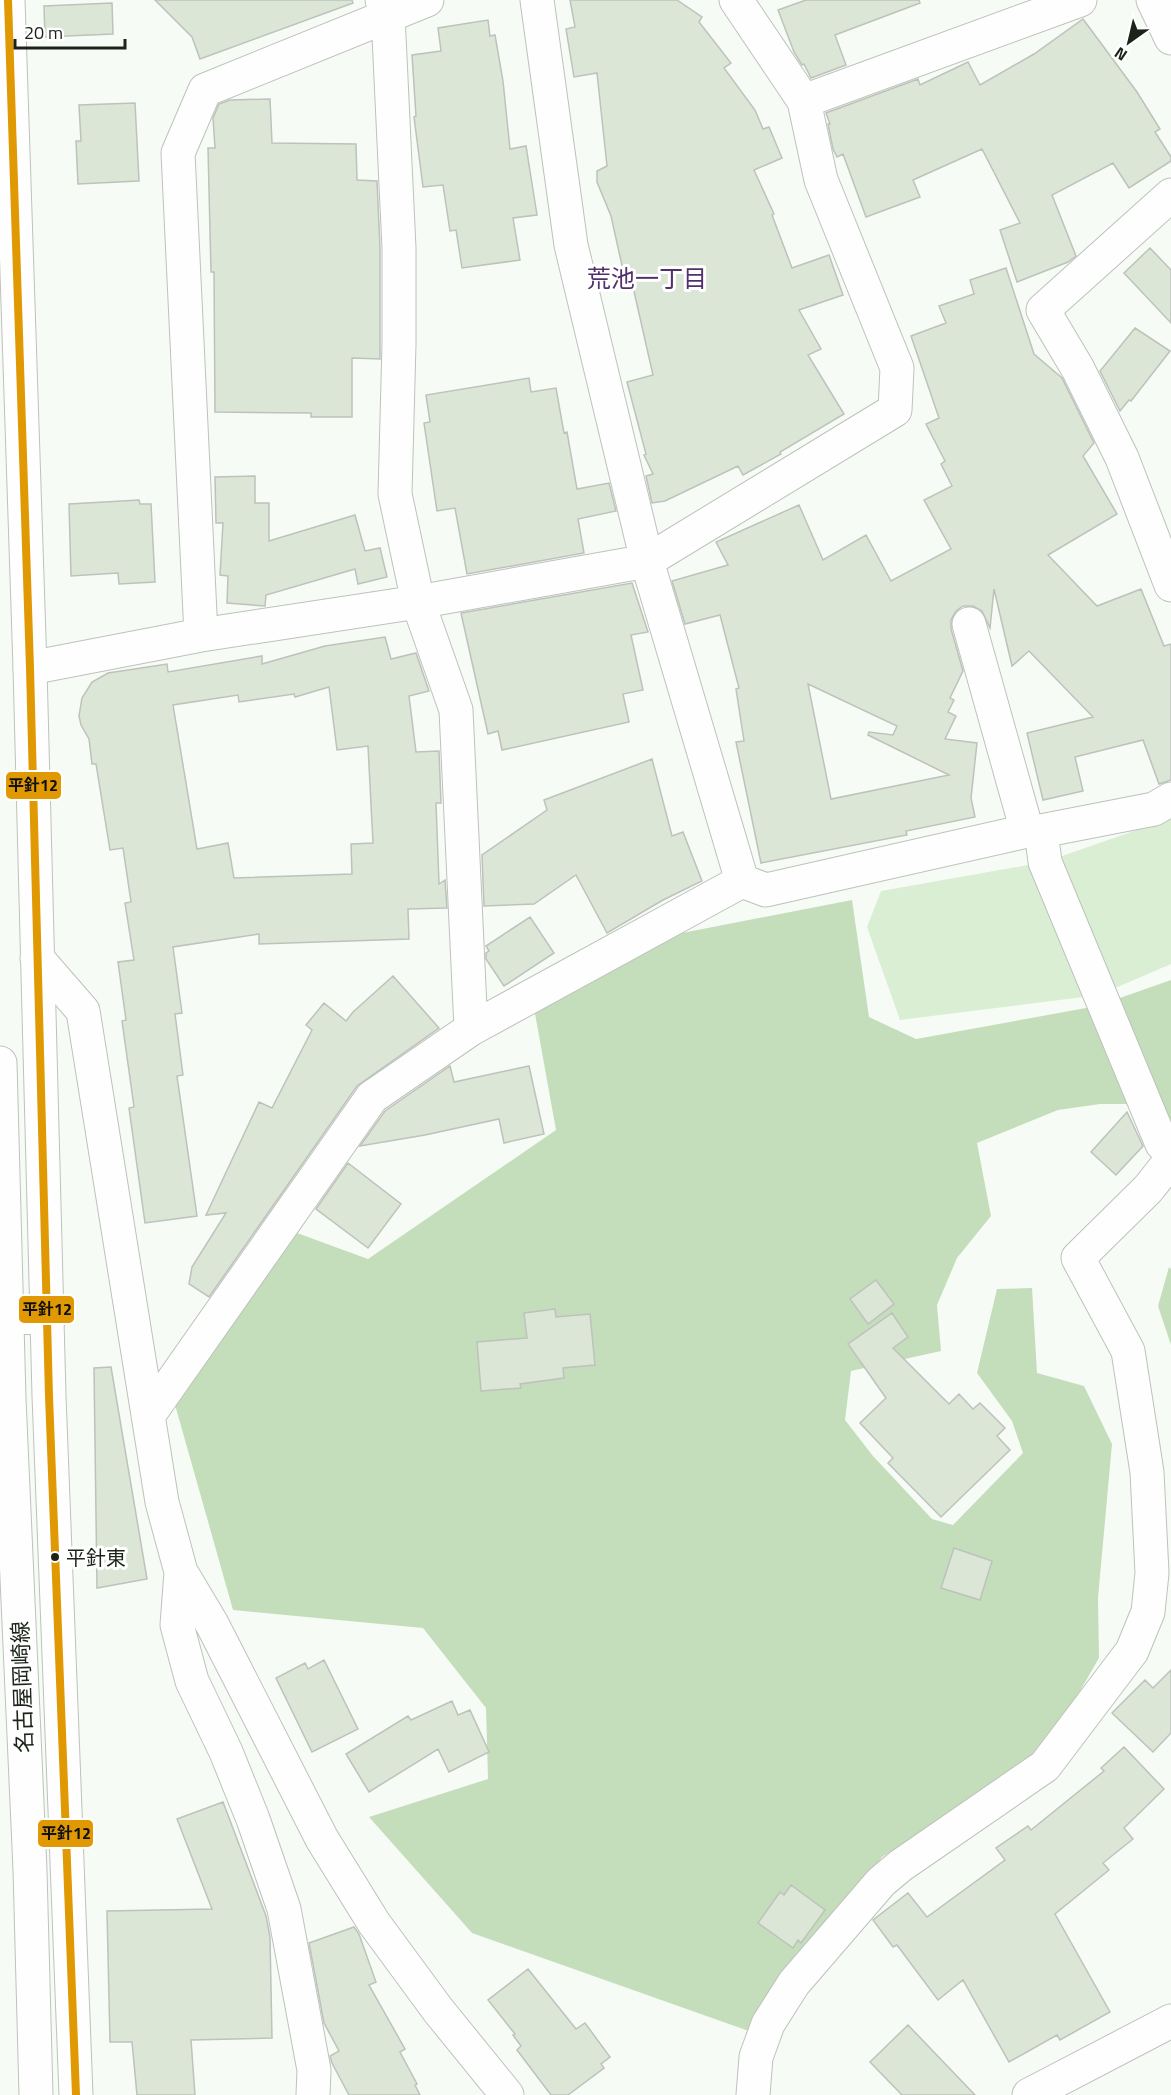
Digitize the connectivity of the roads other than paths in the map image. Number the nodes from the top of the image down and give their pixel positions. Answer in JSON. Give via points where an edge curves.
{"nodes":[{"id":1,"x":8,"y":0,"type":"edge"},
{"id":2,"x":427,"y":0,"type":"edge"},
{"id":3,"x":537,"y":0,"type":"edge"},
{"id":4,"x":736,"y":0,"type":"edge"},
{"id":5,"x":1080,"y":0,"type":"edge"},
{"id":6,"x":1153,"y":0,"type":"edge"},
{"id":7,"x":385,"y":8,"type":"edge"},
{"id":8,"x":1171,"y":38,"type":"edge"},
{"id":9,"x":804,"y":101,"type":"junction"},
{"id":10,"x":1171,"y":195,"type":"edge"},
{"id":11,"x":647,"y":561,"type":"junction"},
{"id":12,"x":1171,"y":585,"type":"edge"},
{"id":13,"x":418,"y":602,"type":"junction"},
{"id":14,"x":969,"y":624,"type":"dead end"},
{"id":15,"x":201,"y":635,"type":"junction"},
{"id":16,"x":30,"y":668,"type":"junction"},
{"id":17,"x":1171,"y":799,"type":"edge"},
{"id":18,"x":1034,"y":831,"type":"junction"},
{"id":19,"x":742,"y":881,"type":"junction"},
{"id":20,"x":37,"y":958,"type":"junction"},
{"id":21,"x":471,"y":1029,"type":"junction"},
{"id":22,"x":0,"y":1063,"type":"edge"},
{"id":23,"x":1171,"y":1152,"type":"edge"},
{"id":24,"x":1171,"y":1160,"type":"edge"},
{"id":25,"x":4,"y":1317,"type":"edge"},
{"id":26,"x":49,"y":1318,"type":"junction"},
{"id":27,"x":148,"y":1416,"type":"junction"},
{"id":28,"x":182,"y":1572,"type":"junction"},
{"id":29,"x":1171,"y":2020,"type":"edge"},
{"id":30,"x":36,"y":2095,"type":"edge"},
{"id":31,"x":76,"y":2095,"type":"edge"},
{"id":32,"x":313,"y":2095,"type":"edge"},
{"id":33,"x":507,"y":2095,"type":"edge"},
{"id":34,"x":753,"y":2095,"type":"edge"},
{"id":35,"x":1029,"y":2095,"type":"edge"}],
"edges":[{"from":1,"to":16,"type":"street","name":"名古屋岡崎線"},
{"from":2,"to":7,"type":"street"},
{"from":3,"to":11,"type":"street","via":[[572,245]]},
{"from":4,"to":9,"type":"street"},
{"from":5,"to":9,"type":"street"},
{"from":6,"to":8,"type":"street"},
{"from":7,"to":13,"type":"street","via":[[399,248],[395,494]]},
{"from":7,"to":15,"type":"street","via":[[205,90],[178,153]]},
{"from":9,"to":11,"type":"street","via":[[821,180],[897,368],[895,410]]},
{"from":10,"to":12,"type":"street","via":[[1043,310],[1078,369],[1122,458]]},
{"from":11,"to":13,"type":"street"},
{"from":11,"to":19,"type":"street"},
{"from":13,"to":15,"type":"street"},
{"from":13,"to":21,"type":"street","via":[[456,710]]},
{"from":14,"to":18,"type":"street"},
{"from":15,"to":16,"type":"street"},
{"from":16,"to":20,"type":"street","name":"名古屋岡崎線"},
{"from":17,"to":18,"type":"street","via":[[1154,809]]},
{"from":18,"to":19,"type":"street","via":[[766,890]]},
{"from":18,"to":23,"type":"street","via":[[1162,1144]]},
{"from":19,"to":21,"type":"street"},
{"from":20,"to":26,"type":"street","name":"名古屋岡崎線"},
{"from":20,"to":27,"type":"street","via":[[83,1011]]},
{"from":21,"to":27,"type":"street","via":[[372,1097]]},
{"from":22,"to":25,"type":"street","name":"名古屋岡崎線"},
{"from":24,"to":34,"type":"street","via":[[1148,1189],[1078,1258],[1128,1351],[1147,1472],[1152,1573],[1148,1612],[1131,1651],[1044,1766],[881,1882],[801,1975],[768,2024],[756,2056]]},
{"from":25,"to":26,"type":"street"},
{"from":25,"to":30,"type":"street","name":"名古屋岡崎線","via":[[30,1870]]},
{"from":26,"to":31,"type":"street","name":"名古屋岡崎線"},
{"from":27,"to":28,"type":"street","via":[[162,1502]]},
{"from":28,"to":32,"type":"street","via":[[177,1625],[192,1681],[253,1819],[284,1910],[314,2070]]},
{"from":28,"to":33,"type":"street","via":[[322,1839],[374,1923]]},
{"from":29,"to":35,"type":"street"}]}
